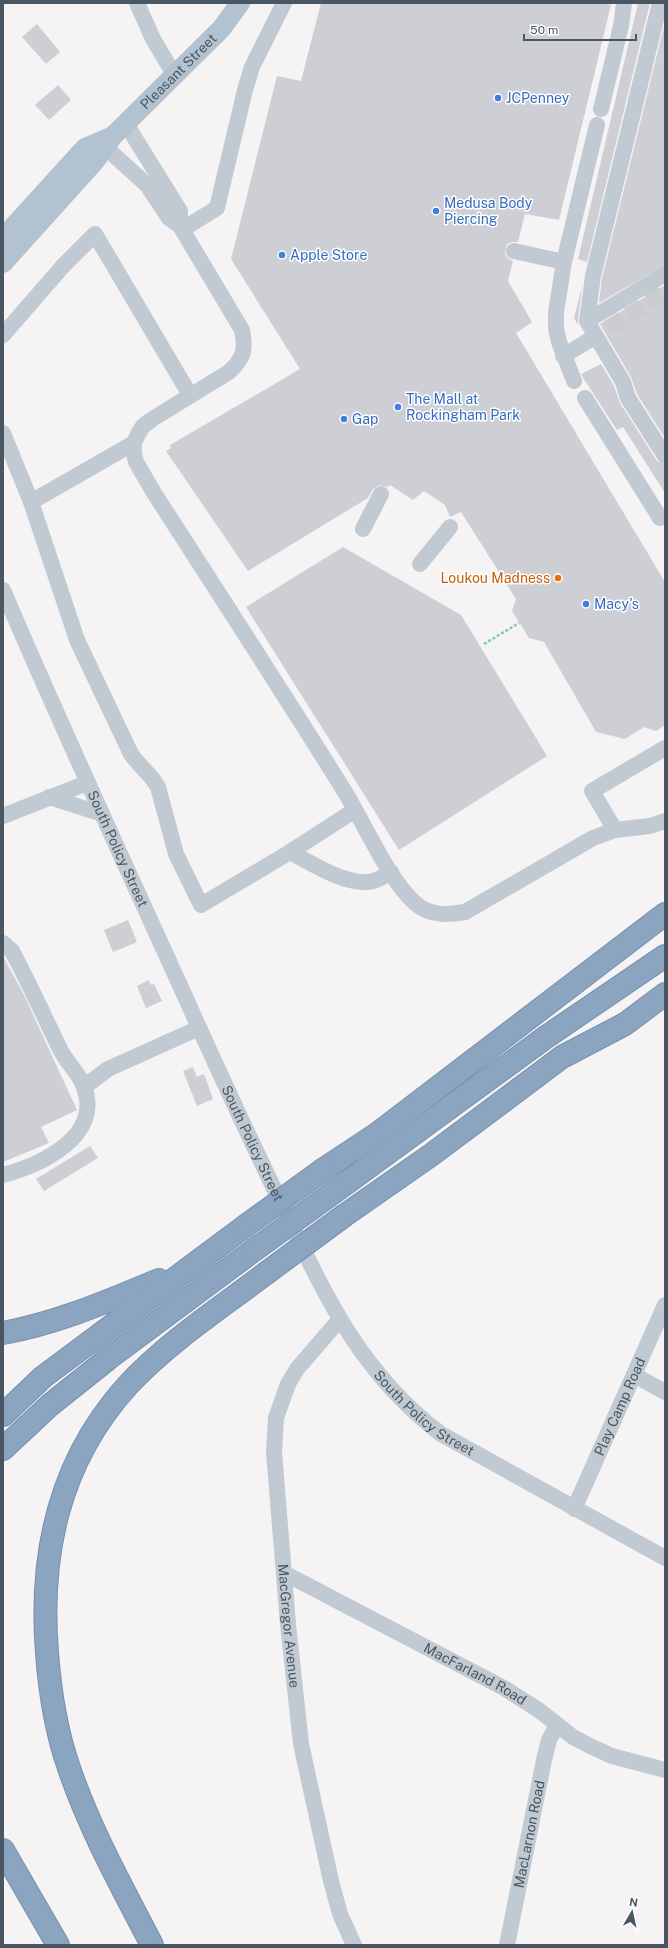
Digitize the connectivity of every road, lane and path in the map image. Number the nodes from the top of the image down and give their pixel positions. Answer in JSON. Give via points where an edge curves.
{"nodes":[{"id":1,"x":137,"y":3,"type":"edge"},
{"id":2,"x":240,"y":3,"type":"edge"},
{"id":3,"x":284,"y":3,"type":"edge"},
{"id":4,"x":624,"y":3,"type":"edge"},
{"id":5,"x":660,"y":3,"type":"edge"},
{"id":6,"x":175,"y":76,"type":"junction"},
{"id":7,"x":115,"y":136,"type":"junction"},
{"id":8,"x":182,"y":227,"type":"junction"},
{"id":9,"x":5,"y":233,"type":"edge"},
{"id":10,"x":514,"y":251,"type":"dead end"},
{"id":11,"x":564,"y":262,"type":"junction"},
{"id":12,"x":3,"y":263,"type":"edge"},
{"id":13,"x":665,"y":274,"type":"edge"},
{"id":14,"x":587,"y":320,"type":"junction"},
{"id":15,"x":3,"y":335,"type":"edge"},
{"id":16,"x":588,"y":341,"type":"tunnel mouth"},
{"id":17,"x":563,"y":356,"type":"junction"},
{"id":18,"x":574,"y":381,"type":"dead end"},
{"id":19,"x":190,"y":395,"type":"junction"},
{"id":20,"x":585,"y":398,"type":"dead end"},
{"id":21,"x":3,"y":433,"type":"edge"},
{"id":22,"x":134,"y":443,"type":"junction"},
{"id":23,"x":665,"y":456,"type":"edge"},
{"id":24,"x":381,"y":494,"type":"dead end"},
{"id":25,"x":30,"y":502,"type":"junction"},
{"id":26,"x":660,"y":518,"type":"dead end"},
{"id":27,"x":450,"y":527,"type":"dead end"},
{"id":28,"x":363,"y":529,"type":"dead end"},
{"id":29,"x":420,"y":564,"type":"dead end"},
{"id":30,"x":3,"y":590,"type":"edge"},
{"id":31,"x":519,"y":623,"type":"dead end"},
{"id":32,"x":484,"y":644,"type":"dead end"},
{"id":33,"x":665,"y":748,"type":"edge"},
{"id":34,"x":88,"y":783,"type":"junction"},
{"id":35,"x":49,"y":798,"type":"junction"},
{"id":36,"x":355,"y":810,"type":"junction"},
{"id":37,"x":102,"y":814,"type":"junction"},
{"id":38,"x":3,"y":816,"type":"edge"},
{"id":39,"x":665,"y":821,"type":"edge"},
{"id":40,"x":615,"y":830,"type":"junction"},
{"id":41,"x":290,"y":852,"type":"junction"},
{"id":42,"x":391,"y":872,"type":"junction"},
{"id":43,"x":665,"y":914,"type":"edge"},
{"id":44,"x":3,"y":942,"type":"edge"},
{"id":45,"x":665,"y":956,"type":"edge"},
{"id":46,"x":638,"y":976,"type":"junction"},
{"id":47,"x":665,"y":994,"type":"edge"},
{"id":48,"x":199,"y":1028,"type":"junction"},
{"id":49,"x":562,"y":1057,"type":"junction"},
{"id":50,"x":84,"y":1087,"type":"junction"},
{"id":51,"x":3,"y":1175,"type":"edge"},
{"id":52,"x":190,"y":1268,"type":"junction"},
{"id":53,"x":665,"y":1305,"type":"edge"},
{"id":54,"x":340,"y":1319,"type":"junction"},
{"id":55,"x":3,"y":1333,"type":"edge"},
{"id":56,"x":634,"y":1375,"type":"junction"},
{"id":57,"x":665,"y":1392,"type":"edge"},
{"id":58,"x":3,"y":1415,"type":"edge"},
{"id":59,"x":3,"y":1449,"type":"edge"},
{"id":60,"x":574,"y":1509,"type":"junction"},
{"id":61,"x":665,"y":1558,"type":"edge"},
{"id":62,"x":284,"y":1573,"type":"junction"},
{"id":63,"x":557,"y":1725,"type":"junction"},
{"id":64,"x":665,"y":1770,"type":"edge"},
{"id":65,"x":3,"y":1850,"type":"edge"},
{"id":66,"x":58,"y":1945,"type":"edge"},
{"id":67,"x":152,"y":1945,"type":"edge"},
{"id":68,"x":354,"y":1945,"type":"edge"},
{"id":69,"x":507,"y":1945,"type":"edge"}],
"edges":[{"from":1,"to":6,"type":"street","via":[[153,39]]},
{"from":2,"to":6,"type":"main road","name":"Pleasant Street","via":[[222,28]]},
{"from":3,"to":8,"type":"street","via":[[252,67],[216,208]]},
{"from":4,"to":11,"type":"street","via":[[622,26]]},
{"from":5,"to":14,"type":"street","via":[[593,276]]},
{"from":6,"to":7,"type":"main road","name":"Pleasant Street"},
{"from":7,"to":8,"type":"street","via":[[169,218]]},
{"from":7,"to":8,"type":"street","via":[[180,211]]},
{"from":7,"to":9,"type":"main road","name":"Pleasant Street","via":[[85,148]]},
{"from":7,"to":12,"type":"main road","name":"Pleasant Street"},
{"from":8,"to":19,"type":"street","via":[[242,330],[244,342],[243,354],[238,364]]},
{"from":10,"to":11,"type":"street"},
{"from":11,"to":17,"type":"street","via":[[556,312],[556,328]]},
{"from":13,"to":14,"type":"street"},
{"from":14,"to":23,"type":"street","via":[[623,382],[628,398]]},
{"from":15,"to":19,"type":"street","via":[[63,266],[95,234]]},
{"from":16,"to":17,"type":"street"},
{"from":17,"to":18,"type":"street"},
{"from":19,"to":22,"type":"street","via":[[144,426]]},
{"from":20,"to":26,"type":"street"},
{"from":21,"to":25,"type":"street"},
{"from":22,"to":25,"type":"street"},
{"from":22,"to":36,"type":"street","via":[[136,462],[154,493]]},
{"from":24,"to":28,"type":"street"},
{"from":25,"to":41,"type":"street","via":[[77,640],[131,754],[153,777],[158,787],[176,854],[201,904]]},
{"from":27,"to":29,"type":"street"},
{"from":30,"to":34,"type":"street","name":"South Policy Street"},
{"from":31,"to":32,"type":"path"},
{"from":33,"to":40,"type":"street","via":[[592,791]]},
{"from":34,"to":35,"type":"street"},
{"from":34,"to":37,"type":"street","name":"South Policy Street"},
{"from":35,"to":37,"type":"street"},
{"from":35,"to":38,"type":"street"},
{"from":36,"to":41,"type":"street"},
{"from":36,"to":42,"type":"street"},
{"from":37,"to":48,"type":"street","name":"South Policy Street"},
{"from":39,"to":40,"type":"street","via":[[650,826]]},
{"from":40,"to":42,"type":"street","via":[[592,838],[465,912],[433,913],[417,905],[406,895]]},
{"from":41,"to":42,"type":"street","via":[[334,874],[356,881],[375,881]]},
{"from":43,"to":52,"type":"highway","bridge":true,"via":[[376,1134]]},
{"from":44,"to":50,"type":"street","via":[[12,951],[64,1058]]},
{"from":45,"to":46,"type":"highway"},
{"from":46,"to":49,"type":"highway"},
{"from":46,"to":59,"type":"highway","bridge":true,"via":[[546,1037],[109,1358],[56,1400]]},
{"from":47,"to":49,"type":"highway","via":[[625,1024]]},
{"from":48,"to":50,"type":"street","via":[[108,1069]]},
{"from":48,"to":54,"type":"street","name":"South Policy Street","via":[[301,1244]]},
{"from":49,"to":67,"type":"highway","bridge":true,"via":[[168,1347],[142,1370],[110,1407],[69,1478],[52,1531],[45,1585],[46,1640],[51,1694],[61,1743],[90,1823]]},
{"from":50,"to":51,"type":"street","via":[[88,1112],[75,1138],[54,1153],[21,1170]]},
{"from":52,"to":55,"type":"highway","via":[[91,1309]]},
{"from":52,"to":58,"type":"highway","via":[[43,1377]]},
{"from":53,"to":56,"type":"street","name":"Play Camp Road"},
{"from":54,"to":60,"type":"street","name":"South Policy Street","via":[[377,1374],[421,1419],[465,1449]]},
{"from":54,"to":62,"type":"street","name":"MacGregor Avenue","via":[[297,1369],[288,1384],[276,1418],[274,1452]]},
{"from":56,"to":57,"type":"street"},
{"from":56,"to":60,"type":"street","name":"Play Camp Road"},
{"from":60,"to":61,"type":"street","name":"South Policy Street"},
{"from":62,"to":63,"type":"street","name":"MacFarland Road","via":[[504,1688]]},
{"from":62,"to":68,"type":"street","name":"MacGregor Avenue","via":[[301,1744],[331,1881],[342,1920]]},
{"from":63,"to":64,"type":"street","name":"MacFarland Road","via":[[573,1738],[612,1756]]},
{"from":63,"to":69,"type":"street","name":"MacLarnon Road","via":[[549,1740],[544,1760]]},
{"from":65,"to":66,"type":"highway"}]}
